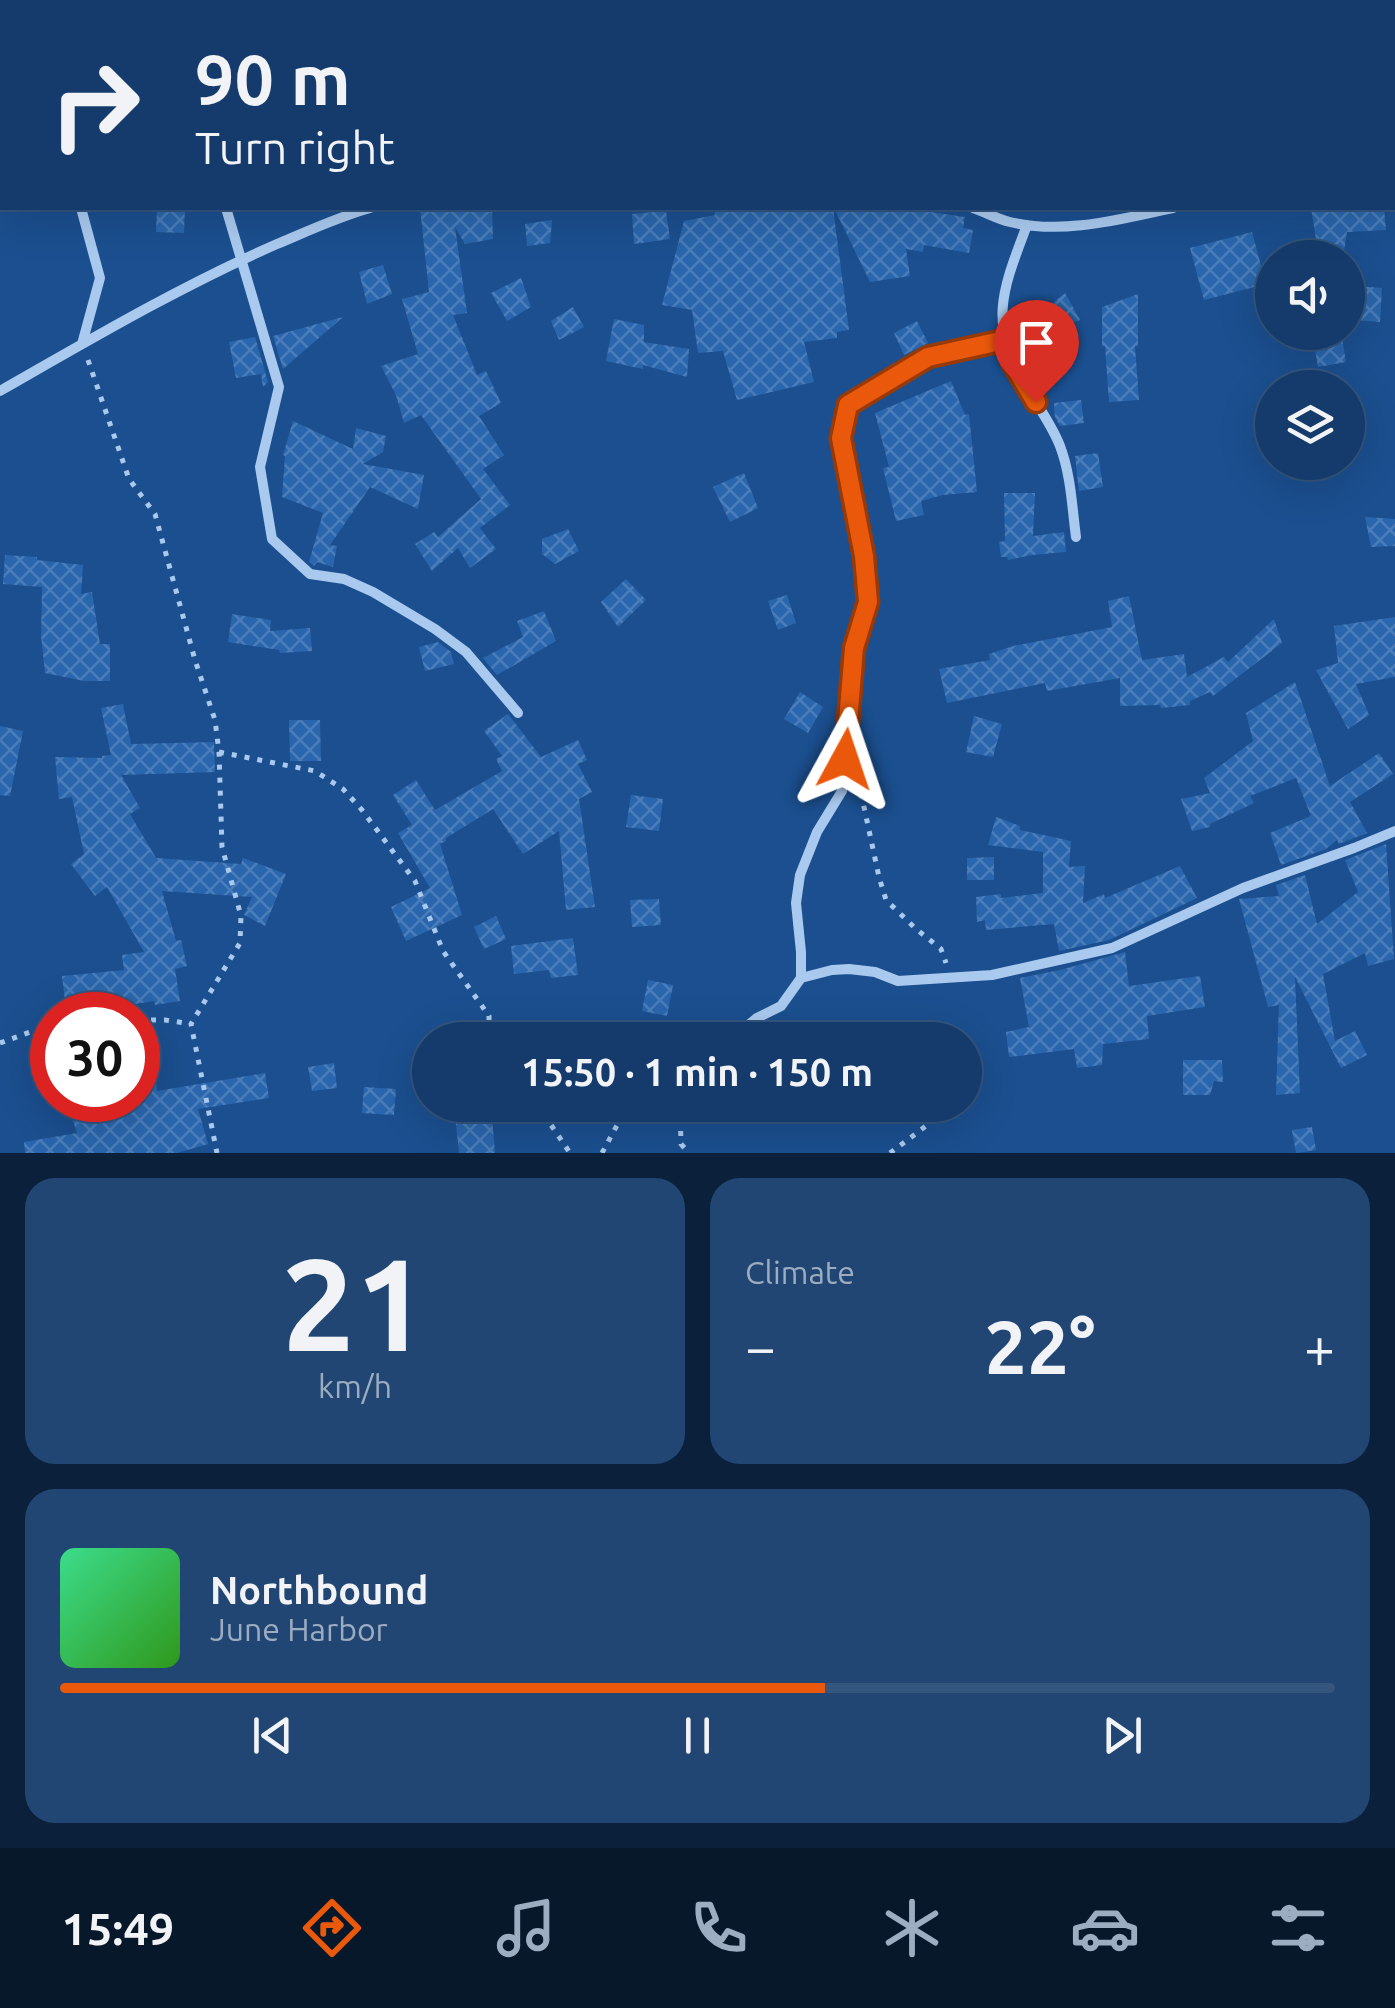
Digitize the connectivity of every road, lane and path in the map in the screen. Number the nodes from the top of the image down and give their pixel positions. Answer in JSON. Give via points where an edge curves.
{"nodes":[{"id":1,"x":82,"y":210,"type":"edge"},
{"id":2,"x":227,"y":210,"type":"edge"},
{"id":3,"x":363,"y":210,"type":"edge"},
{"id":4,"x":979,"y":210,"type":"edge"},
{"id":5,"x":1162,"y":210,"type":"edge"},
{"id":6,"x":1028,"y":225,"type":"junction"},
{"id":7,"x":242,"y":260,"type":"junction"},
{"id":8,"x":1005,"y":340,"type":"junction"},
{"id":9,"x":82,"y":344,"type":"junction"},
{"id":10,"x":0,"y":391,"type":"edge"},
{"id":11,"x":1076,"y":538,"type":"dead end"},
{"id":12,"x":518,"y":713,"type":"dead end"},
{"id":13,"x":219,"y":752,"type":"junction"},
{"id":14,"x":860,"y":786,"type":"dead end"},
{"id":15,"x":1395,"y":831,"type":"edge"},
{"id":16,"x":950,"y":976,"type":"junction"},
{"id":17,"x":801,"y":978,"type":"junction"},
{"id":18,"x":160,"y":1020,"type":"edge"},
{"id":19,"x":488,"y":1022,"type":"edge"},
{"id":20,"x":752,"y":1022,"type":"edge"},
{"id":21,"x":190,"y":1024,"type":"junction"},
{"id":22,"x":30,"y":1032,"type":"edge"},
{"id":23,"x":0,"y":1043,"type":"edge"},
{"id":24,"x":547,"y":1122,"type":"edge"},
{"id":25,"x":619,"y":1122,"type":"edge"},
{"id":26,"x":680,"y":1122,"type":"edge"},
{"id":27,"x":926,"y":1126,"type":"dead end"},
{"id":28,"x":217,"y":1153,"type":"edge"},
{"id":29,"x":570,"y":1153,"type":"edge"},
{"id":30,"x":602,"y":1153,"type":"edge"},
{"id":31,"x":688,"y":1153,"type":"edge"},
{"id":32,"x":890,"y":1153,"type":"edge"}],
"edges":[{"from":1,"to":9,"type":"street","via":[[100,278]]},
{"from":2,"to":7,"type":"street"},
{"from":3,"to":7,"type":"street"},
{"from":4,"to":6,"type":"street"},
{"from":5,"to":6,"type":"street","via":[[1086,225]]},
{"from":6,"to":8,"type":"street","via":[[1002,296]]},
{"from":7,"to":9,"type":"street"},
{"from":7,"to":12,"type":"street","via":[[279,387],[260,466],[272,539],[310,574],[344,579],[435,629],[466,652]]},
{"from":8,"to":11,"type":"street","via":[[1059,443]]},
{"from":8,"to":17,"type":"street","via":[[928,357],[848,405],[841,438],[868,602],[854,648],[842,792],[800,875]]},
{"from":9,"to":10,"type":"street"},
{"from":9,"to":13,"type":"path","via":[[128,479],[155,514]]},
{"from":13,"to":19,"type":"path","via":[[315,771],[342,789],[415,881],[443,951]]},
{"from":13,"to":21,"type":"path","via":[[222,847],[240,943]]},
{"from":14,"to":16,"type":"path","via":[[886,900],[941,948]]},
{"from":15,"to":16,"type":"street","via":[[1243,888],[1112,948],[992,975]]},
{"from":16,"to":17,"type":"street","via":[[898,981],[849,969]]},
{"from":17,"to":20,"type":"street","via":[[781,1006]]},
{"from":18,"to":21,"type":"path"},
{"from":21,"to":28,"type":"path"},
{"from":22,"to":23,"type":"path"},
{"from":24,"to":29,"type":"path"},
{"from":25,"to":30,"type":"path"},
{"from":26,"to":31,"type":"path"},
{"from":27,"to":32,"type":"path"}]}
